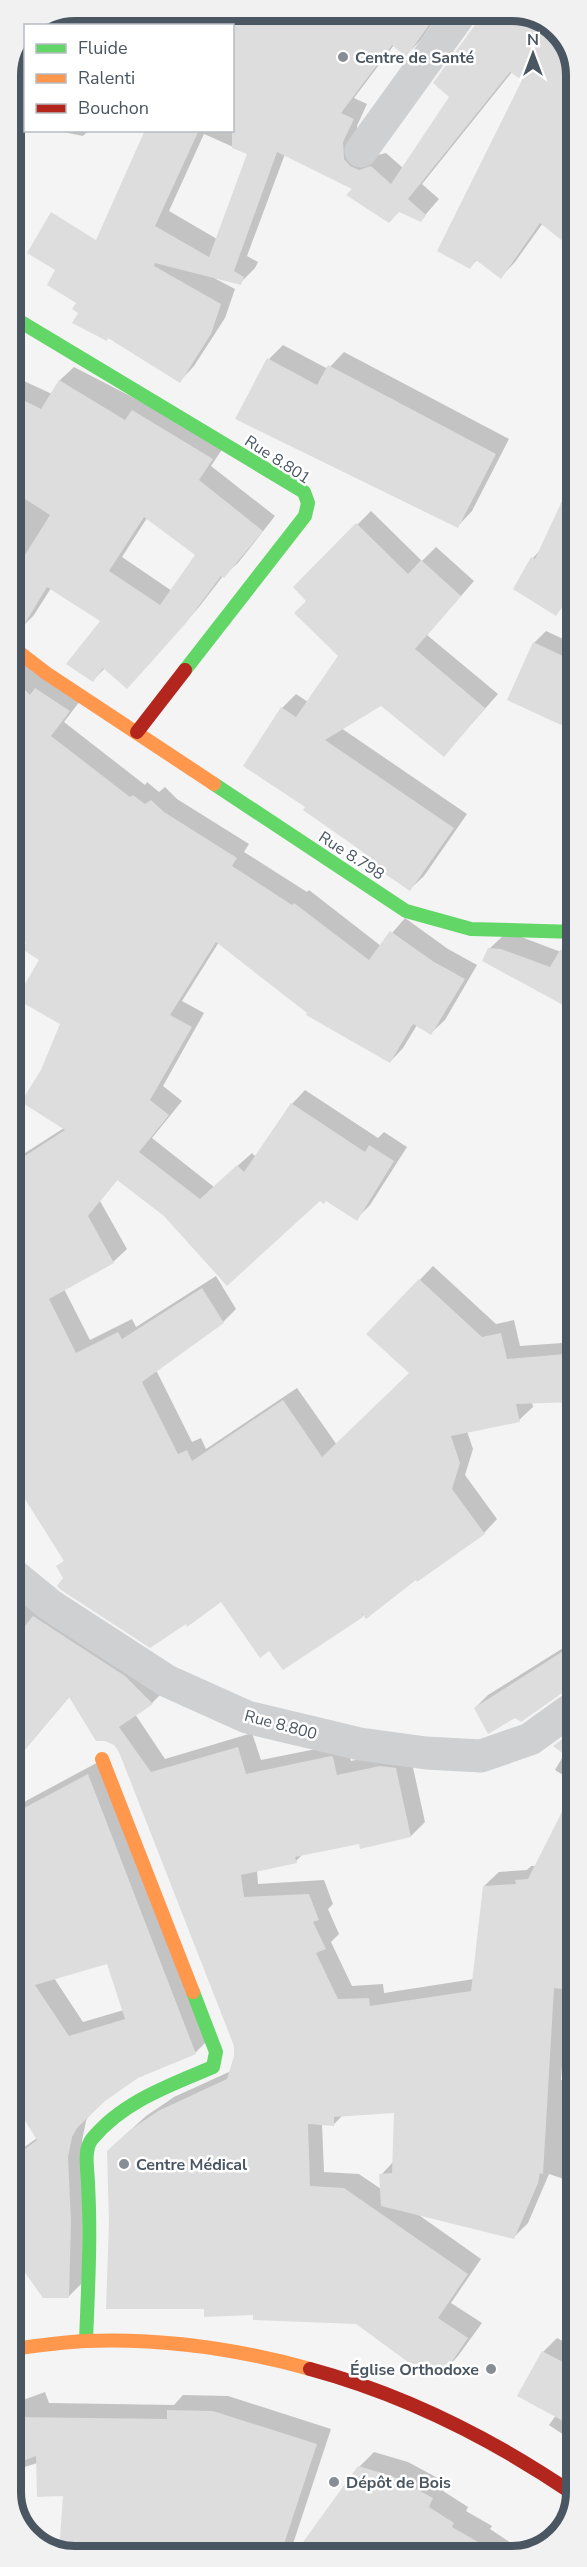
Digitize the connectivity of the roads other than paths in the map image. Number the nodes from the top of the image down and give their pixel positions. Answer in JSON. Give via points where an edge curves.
{"nodes":[{"id":1,"x":455,"y":21,"type":"edge"},
{"id":2,"x":361,"y":150,"type":"dead end"},
{"id":3,"x":21,"y":322,"type":"edge"},
{"id":4,"x":21,"y":654,"type":"edge"},
{"id":5,"x":137,"y":732,"type":"junction"},
{"id":6,"x":566,"y":932,"type":"edge"},
{"id":7,"x":21,"y":1581,"type":"edge"},
{"id":8,"x":566,"y":1713,"type":"edge"},
{"id":9,"x":102,"y":1759,"type":"dead end"},
{"id":10,"x":86,"y":2341,"type":"junction"},
{"id":11,"x":21,"y":2348,"type":"edge"},
{"id":12,"x":566,"y":2489,"type":"edge"}],
"edges":[{"from":1,"to":2,"type":"street"},
{"from":3,"to":5,"type":"street","name":"Rue 8.801","via":[[304,492],[308,503],[305,516]]},
{"from":4,"to":5,"type":"street","name":"Rue 8.798"},
{"from":5,"to":6,"type":"street","name":"Rue 8.798","via":[[406,911],[471,929]]},
{"from":7,"to":8,"type":"street","name":"Rue 8.800","via":[[50,1605],[167,1681],[247,1717],[360,1744],[481,1756],[530,1739]]},
{"from":9,"to":10,"type":"street","via":[[216,2059],[213,2067],[149,2094],[90,2141]]},
{"from":10,"to":11,"type":"street"},
{"from":10,"to":12,"type":"street","via":[[169,2343],[259,2355],[358,2382],[447,2419],[525,2461]]}]}
